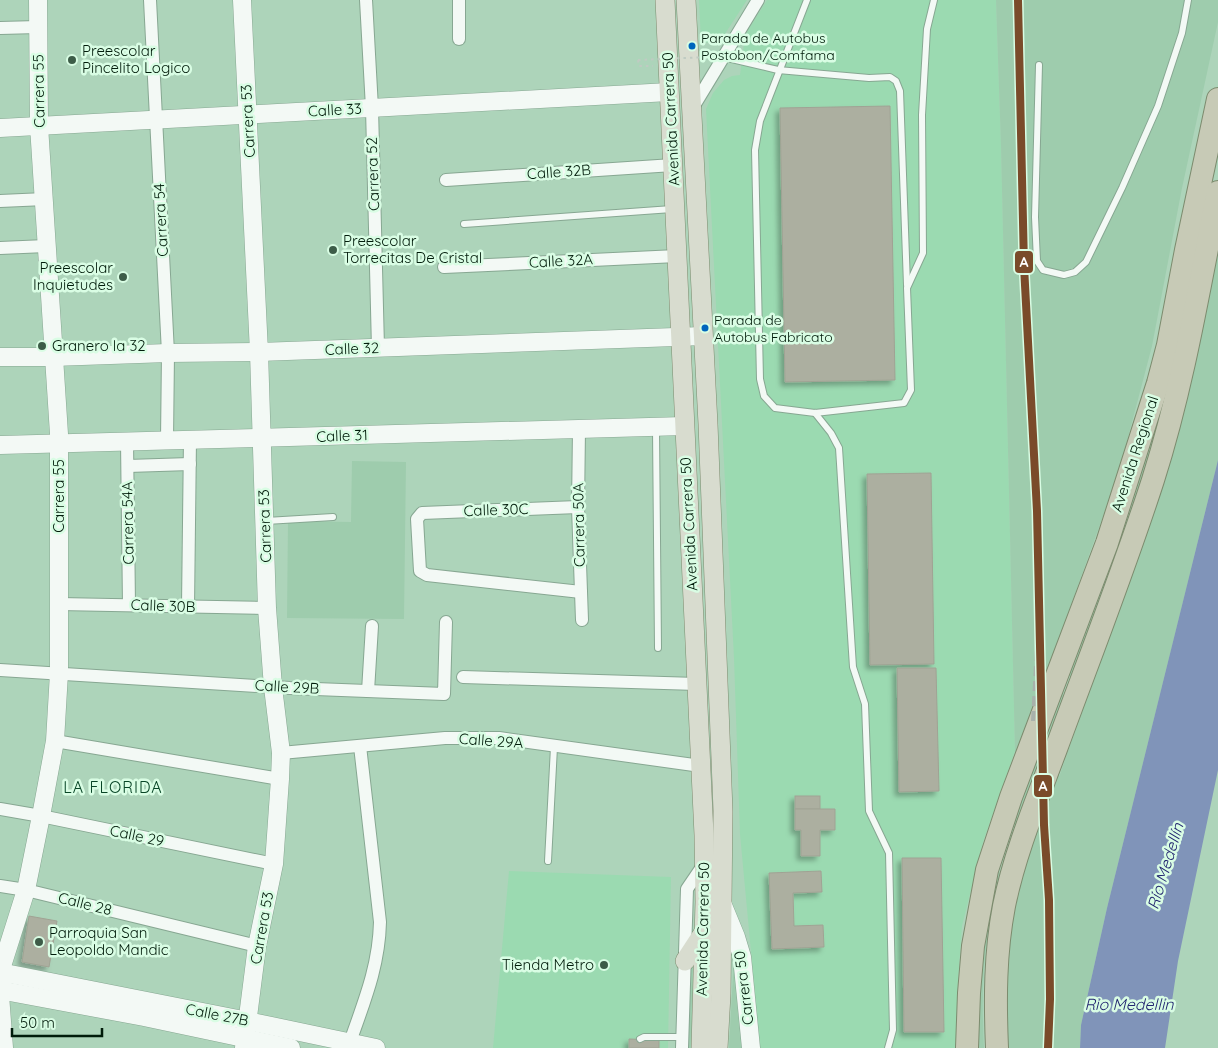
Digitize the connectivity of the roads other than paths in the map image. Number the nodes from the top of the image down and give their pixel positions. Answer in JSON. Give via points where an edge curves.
{"nodes":[{"id":1,"x":38,"y":0,"type":"edge"},
{"id":2,"x":150,"y":0,"type":"edge"},
{"id":3,"x":242,"y":0,"type":"edge"},
{"id":4,"x":366,"y":0,"type":"edge"},
{"id":5,"x":459,"y":0,"type":"edge"},
{"id":6,"x":665,"y":0,"type":"edge"},
{"id":7,"x":686,"y":0,"type":"edge"},
{"id":8,"x":758,"y":0,"type":"edge"},
{"id":9,"x":807,"y":0,"type":"edge"},
{"id":10,"x":934,"y":0,"type":"edge"},
{"id":11,"x":1188,"y":0,"type":"edge"},
{"id":12,"x":38,"y":27,"type":"junction"},
{"id":13,"x":0,"y":28,"type":"edge"},
{"id":14,"x":460,"y":39,"type":"dead end"},
{"id":15,"x":724,"y":57,"type":"junction"},
{"id":16,"x":1038,"y":66,"type":"dead end"},
{"id":17,"x":778,"y":70,"type":"junction"},
{"id":18,"x":670,"y":92,"type":"junction"},
{"id":19,"x":1218,"y":98,"type":"edge"},
{"id":20,"x":372,"y":108,"type":"junction"},
{"id":21,"x":692,"y":108,"type":"junction"},
{"id":22,"x":248,"y":115,"type":"junction"},
{"id":23,"x":156,"y":120,"type":"junction"},
{"id":24,"x":39,"y":126,"type":"junction"},
{"id":25,"x":0,"y":128,"type":"edge"},
{"id":26,"x":673,"y":165,"type":"junction"},
{"id":27,"x":446,"y":180,"type":"dead end"},
{"id":28,"x":1218,"y":192,"type":"edge"},
{"id":29,"x":45,"y":199,"type":"junction"},
{"id":30,"x":0,"y":201,"type":"edge"},
{"id":31,"x":675,"y":209,"type":"junction"},
{"id":32,"x":464,"y":224,"type":"dead end"},
{"id":33,"x":46,"y":246,"type":"junction"},
{"id":34,"x":0,"y":248,"type":"edge"},
{"id":35,"x":677,"y":256,"type":"junction"},
{"id":36,"x":444,"y":267,"type":"dead end"},
{"id":37,"x":907,"y":288,"type":"junction"},
{"id":38,"x":703,"y":336,"type":"junction"},
{"id":39,"x":680,"y":337,"type":"junction"},
{"id":40,"x":378,"y":348,"type":"junction"},
{"id":41,"x":259,"y":352,"type":"junction"},
{"id":42,"x":168,"y":353,"type":"junction"},
{"id":43,"x":0,"y":357,"type":"edge"},
{"id":44,"x":53,"y":357,"type":"junction"},
{"id":45,"x":815,"y":413,"type":"junction"},
{"id":46,"x":684,"y":426,"type":"junction"},
{"id":47,"x":656,"y":427,"type":"junction"},
{"id":48,"x":579,"y":429,"type":"junction"},
{"id":49,"x":262,"y":438,"type":"junction"},
{"id":50,"x":190,"y":439,"type":"junction"},
{"id":51,"x":167,"y":440,"type":"junction"},
{"id":52,"x":127,"y":441,"type":"junction"},
{"id":53,"x":59,"y":442,"type":"junction"},
{"id":54,"x":0,"y":445,"type":"edge"},
{"id":55,"x":190,"y":464,"type":"junction"},
{"id":56,"x":128,"y":466,"type":"junction"},
{"id":57,"x":578,"y":507,"type":"junction"},
{"id":58,"x":333,"y":517,"type":"dead end"},
{"id":59,"x":266,"y":521,"type":"junction"},
{"id":60,"x":581,"y":592,"type":"junction"},
{"id":61,"x":59,"y":604,"type":"junction"},
{"id":62,"x":129,"y":605,"type":"junction"},
{"id":63,"x":188,"y":607,"type":"junction"},
{"id":64,"x":268,"y":608,"type":"junction"},
{"id":65,"x":582,"y":620,"type":"dead end"},
{"id":66,"x":446,"y":622,"type":"dead end"},
{"id":67,"x":372,"y":626,"type":"dead end"},
{"id":68,"x":658,"y":648,"type":"dead end"},
{"id":69,"x":0,"y":670,"type":"edge"},
{"id":70,"x":59,"y":673,"type":"junction"},
{"id":71,"x":463,"y":677,"type":"dead end"},
{"id":72,"x":697,"y":684,"type":"junction"},
{"id":73,"x":273,"y":687,"type":"junction"},
{"id":74,"x":368,"y":691,"type":"junction"},
{"id":75,"x":55,"y":741,"type":"junction"},
{"id":76,"x":360,"y":746,"type":"junction"},
{"id":77,"x":554,"y":747,"type":"junction"},
{"id":78,"x":281,"y":753,"type":"junction"},
{"id":79,"x":701,"y":766,"type":"junction"},
{"id":80,"x":280,"y":779,"type":"junction"},
{"id":81,"x":0,"y":809,"type":"edge"},
{"id":82,"x":41,"y":816,"type":"junction"},
{"id":83,"x":548,"y":861,"type":"dead end"},
{"id":84,"x":274,"y":864,"type":"junction"},
{"id":85,"x":704,"y":864,"type":"junction"},
{"id":86,"x":0,"y":886,"type":"edge"},
{"id":87,"x":26,"y":890,"type":"junction"},
{"id":88,"x":713,"y":902,"type":"junction"},
{"id":89,"x":704,"y":931,"type":"junction"},
{"id":90,"x":257,"y":946,"type":"junction"},
{"id":91,"x":685,"y":961,"type":"junction"},
{"id":92,"x":0,"y":980,"type":"edge"},
{"id":93,"x":0,"y":995,"type":"edge"},
{"id":94,"x":248,"y":1021,"type":"junction"},
{"id":95,"x":640,"y":1039,"type":"dead end"},
{"id":96,"x":350,"y":1042,"type":"junction"},
{"id":97,"x":682,"y":1042,"type":"edge"},
{"id":98,"x":244,"y":1043,"type":"edge"},
{"id":99,"x":4,"y":1048,"type":"edge"},
{"id":100,"x":291,"y":1048,"type":"edge"},
{"id":101,"x":376,"y":1048,"type":"edge"},
{"id":102,"x":701,"y":1048,"type":"edge"},
{"id":103,"x":718,"y":1048,"type":"edge"},
{"id":104,"x":750,"y":1048,"type":"edge"},
{"id":105,"x":888,"y":1048,"type":"edge"},
{"id":106,"x":967,"y":1048,"type":"edge"},
{"id":107,"x":997,"y":1048,"type":"edge"}],
"edges":[{"from":1,"to":12,"type":"street","name":"Carrera 55"},
{"from":2,"to":23,"type":"street","name":"Carrera 54"},
{"from":3,"to":22,"type":"street","name":"Carrera 53"},
{"from":4,"to":20,"type":"street","name":"Carrera 52"},
{"from":5,"to":14,"type":"street"},
{"from":6,"to":18,"type":"main road","name":"Avenida Carrera 50"},
{"from":7,"to":21,"type":"main road","name":"Avenida Carrera 50"},
{"from":8,"to":15,"type":"street"},
{"from":9,"to":17,"type":"lane"},
{"from":10,"to":37,"type":"lane","via":[[927,30],[922,115],[923,252]]},
{"from":11,"to":16,"type":"lane","via":[[1182,33],[1158,106],[1126,179],[1086,262],[1075,272],[1064,275],[1043,270],[1037,261]]},
{"from":12,"to":13,"type":"street"},
{"from":12,"to":24,"type":"street","name":"Carrera 55"},
{"from":15,"to":17,"type":"lane"},
{"from":15,"to":21,"type":"street"},
{"from":17,"to":37,"type":"lane","via":[[890,77],[896,81],[900,91]]},
{"from":17,"to":45,"type":"lane","via":[[760,122],[755,150],[760,379],[764,396],[775,408]]},
{"from":18,"to":20,"type":"street","name":"Calle 33"},
{"from":18,"to":26,"type":"main road","name":"Avenida Carrera 50"},
{"from":19,"to":106,"type":"highway","name":"Avenida Regional","via":[[1158,383],[1125,490],[987,870],[973,946]]},
{"from":20,"to":22,"type":"street","name":"Calle 33"},
{"from":20,"to":40,"type":"street","name":"Carrera 52"},
{"from":21,"to":38,"type":"main road","name":"Avenida Carrera 50"},
{"from":22,"to":23,"type":"street","name":"Calle 33"},
{"from":22,"to":41,"type":"street","name":"Carrera 53"},
{"from":23,"to":24,"type":"street","name":"Calle 33"},
{"from":23,"to":42,"type":"street","name":"Carrera 54"},
{"from":24,"to":25,"type":"street","name":"Calle 33"},
{"from":24,"to":29,"type":"street","name":"Carrera 55"},
{"from":26,"to":27,"type":"street","name":"Calle 32B"},
{"from":26,"to":31,"type":"main road","name":"Avenida Carrera 50"},
{"from":28,"to":107,"type":"highway","name":"Avenida Regional","via":[[1169,425],[1139,520],[1024,835],[1009,886],[1001,926],[995,994]]},
{"from":29,"to":30,"type":"street"},
{"from":29,"to":33,"type":"street","name":"Carrera 55"},
{"from":31,"to":32,"type":"lane"},
{"from":31,"to":35,"type":"main road","name":"Avenida Carrera 50"},
{"from":33,"to":34,"type":"street"},
{"from":33,"to":44,"type":"street","name":"Carrera 55"},
{"from":35,"to":36,"type":"street","name":"Calle 32A"},
{"from":35,"to":39,"type":"main road","name":"Avenida Carrera 50"},
{"from":37,"to":45,"type":"lane","via":[[911,390],[904,403]]},
{"from":38,"to":39,"type":"street","name":"Calle 32"},
{"from":38,"to":88,"type":"main road","name":"Avenida Carrera 50","via":[[723,811]]},
{"from":39,"to":40,"type":"street","name":"Calle 32"},
{"from":39,"to":46,"type":"main road","name":"Avenida Carrera 50"},
{"from":40,"to":41,"type":"street","name":"Calle 32"},
{"from":41,"to":42,"type":"street","name":"Calle 32"},
{"from":41,"to":49,"type":"street","name":"Carrera 53"},
{"from":42,"to":44,"type":"street","name":"Calle 32"},
{"from":42,"to":51,"type":"street","name":"Carrera 54"},
{"from":43,"to":44,"type":"street","name":"Calle 32"},
{"from":44,"to":53,"type":"street","name":"Carrera 55"},
{"from":45,"to":105,"type":"lane","via":[[839,448],[853,667],[865,704],[869,811],[889,854],[893,1030]]},
{"from":46,"to":47,"type":"street","name":"Calle 31"},
{"from":46,"to":72,"type":"main road","name":"Avenida Carrera 50"},
{"from":47,"to":48,"type":"street","name":"Calle 31"},
{"from":47,"to":68,"type":"lane"},
{"from":48,"to":49,"type":"street","name":"Calle 31"},
{"from":48,"to":57,"type":"street","name":"Carrera 50A"},
{"from":49,"to":50,"type":"street","name":"Calle 31"},
{"from":49,"to":59,"type":"street","name":"Carrera 53"},
{"from":50,"to":51,"type":"street","name":"Calle 31"},
{"from":50,"to":55,"type":"street"},
{"from":51,"to":52,"type":"street","name":"Calle 31"},
{"from":52,"to":53,"type":"street","name":"Calle 31"},
{"from":52,"to":56,"type":"street","name":"Carrera 54A"},
{"from":53,"to":54,"type":"street","name":"Calle 31"},
{"from":53,"to":61,"type":"street","name":"Carrera 55"},
{"from":55,"to":56,"type":"street"},
{"from":55,"to":63,"type":"street"},
{"from":56,"to":62,"type":"street","name":"Carrera 54A"},
{"from":57,"to":60,"type":"street","name":"Carrera 50A"},
{"from":57,"to":60,"type":"street","name":"Calle 30C","via":[[422,513],[417,519],[420,571],[427,575]]},
{"from":58,"to":59,"type":"lane"},
{"from":59,"to":64,"type":"street","name":"Carrera 53"},
{"from":60,"to":65,"type":"street","name":"Carrera 50A"},
{"from":61,"to":62,"type":"street","name":"Calle 30B"},
{"from":61,"to":70,"type":"street","name":"Carrera 55"},
{"from":62,"to":63,"type":"street","name":"Calle 30B"},
{"from":63,"to":64,"type":"street","name":"Calle 30B"},
{"from":64,"to":73,"type":"street","name":"Carrera 53"},
{"from":66,"to":74,"type":"street","name":"Calle 29B","via":[[444,694]]},
{"from":67,"to":74,"type":"street"},
{"from":69,"to":70,"type":"street","name":"Calle 29B"},
{"from":70,"to":73,"type":"street","name":"Calle 29B"},
{"from":70,"to":75,"type":"street","name":"Carrera 55"},
{"from":71,"to":72,"type":"street"},
{"from":72,"to":79,"type":"main road","name":"Avenida Carrera 50"},
{"from":73,"to":74,"type":"street","name":"Calle 29B"},
{"from":73,"to":78,"type":"street","name":"Carrera 53"},
{"from":75,"to":80,"type":"street"},
{"from":75,"to":82,"type":"street","name":"Carrera 55"},
{"from":76,"to":77,"type":"street","name":"Calle 29A","via":[[445,738],[499,738]]},
{"from":76,"to":78,"type":"street","name":"Calle 29A"},
{"from":76,"to":96,"type":"street","via":[[380,945],[372,980]]},
{"from":77,"to":79,"type":"street","name":"Calle 29A"},
{"from":77,"to":83,"type":"lane"},
{"from":78,"to":80,"type":"street","name":"Carrera 53"},
{"from":79,"to":85,"type":"main road","name":"Avenida Carrera 50"},
{"from":80,"to":84,"type":"street","name":"Carrera 53"},
{"from":81,"to":82,"type":"street","name":"Calle 29"},
{"from":82,"to":84,"type":"street","name":"Calle 29"},
{"from":82,"to":87,"type":"street","name":"Carrera 55"},
{"from":84,"to":90,"type":"street","name":"Carrera 53"},
{"from":85,"to":88,"type":"main road","name":"Avenida Carrera 50"},
{"from":85,"to":91,"type":"street","via":[[687,888]]},
{"from":86,"to":87,"type":"street","name":"Calle 28"},
{"from":87,"to":90,"type":"street","name":"Calle 28"},
{"from":87,"to":92,"type":"street","name":"Carrera 55"},
{"from":88,"to":89,"type":"main road","name":"Avenida Carrera 50"},
{"from":88,"to":103,"type":"main road","name":"Avenida Carrera 50","via":[[721,994]]},
{"from":88,"to":104,"type":"street","name":"Carrera 50","via":[[736,937],[742,957]]},
{"from":89,"to":91,"type":"main road"},
{"from":89,"to":102,"type":"main road","name":"Avenida Carrera 50"},
{"from":90,"to":94,"type":"street","name":"Carrera 53"},
{"from":91,"to":97,"type":"street"},
{"from":92,"to":94,"type":"street","name":"Calle 27B"},
{"from":92,"to":98,"type":"street","name":"Calle 27B"},
{"from":93,"to":99,"type":"street"},
{"from":94,"to":96,"type":"street","name":"Calle 27B"},
{"from":94,"to":98,"type":"street","name":"Carrera 53"},
{"from":95,"to":97,"type":"lane"},
{"from":96,"to":101,"type":"street","name":"Calle 27B"},
{"from":98,"to":100,"type":"street","name":"Calle 27B"}]}
